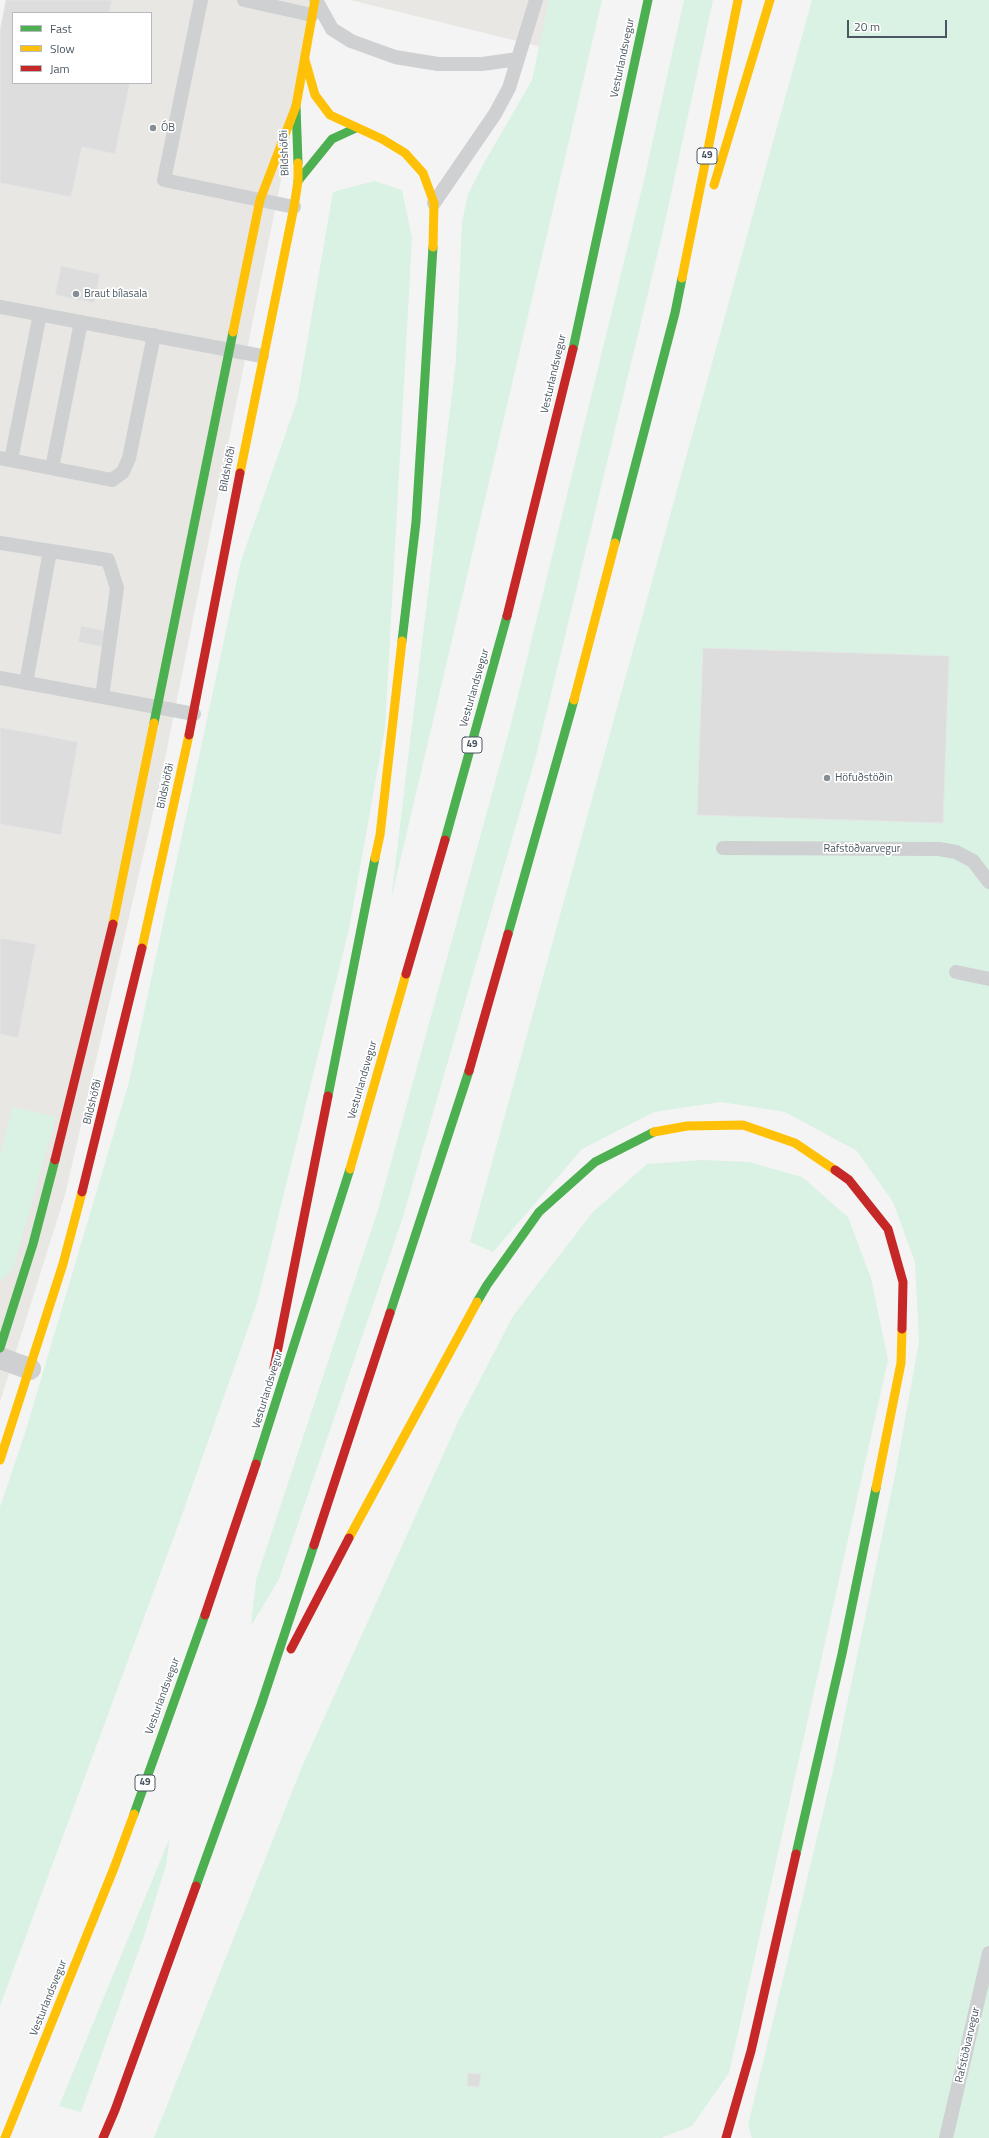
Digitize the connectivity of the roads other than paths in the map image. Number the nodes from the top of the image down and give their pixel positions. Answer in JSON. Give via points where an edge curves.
{"nodes":[{"id":1,"x":200,"y":0,"type":"edge"},
{"id":2,"x":244,"y":0,"type":"edge"},
{"id":3,"x":315,"y":0,"type":"edge"},
{"id":4,"x":536,"y":0,"type":"edge"},
{"id":5,"x":648,"y":0,"type":"edge"},
{"id":6,"x":738,"y":0,"type":"edge"},
{"id":7,"x":770,"y":0,"type":"edge"},
{"id":8,"x":312,"y":15,"type":"junction"},
{"id":9,"x":518,"y":59,"type":"junction"},
{"id":10,"x":304,"y":60,"type":"junction"},
{"id":11,"x":296,"y":106,"type":"junction"},
{"id":12,"x":356,"y":128,"type":"junction"},
{"id":13,"x":298,"y":181,"type":"junction"},
{"id":14,"x":712,"y":191,"type":"dead end"},
{"id":15,"x":260,"y":200,"type":"junction"},
{"id":16,"x":434,"y":203,"type":"junction"},
{"id":17,"x":294,"y":207,"type":"junction"},
{"id":18,"x":703,"y":221,"type":"dead end"},
{"id":19,"x":0,"y":307,"type":"edge"},
{"id":20,"x":675,"y":313,"type":"junction"},
{"id":21,"x":40,"y":314,"type":"junction"},
{"id":22,"x":81,"y":322,"type":"junction"},
{"id":23,"x":154,"y":335,"type":"junction"},
{"id":24,"x":231,"y":350,"type":"junction"},
{"id":25,"x":262,"y":356,"type":"junction"},
{"id":26,"x":5,"y":459,"type":"edge"},
{"id":27,"x":52,"y":468,"type":"junction"},
{"id":28,"x":0,"y":543,"type":"edge"},
{"id":29,"x":50,"y":551,"type":"junction"},
{"id":30,"x":0,"y":678,"type":"edge"},
{"id":31,"x":26,"y":683,"type":"junction"},
{"id":32,"x":102,"y":697,"type":"junction"},
{"id":33,"x":158,"y":708,"type":"junction"},
{"id":34,"x":194,"y":714,"type":"junction"},
{"id":35,"x":723,"y":848,"type":"dead end"},
{"id":36,"x":989,"y":882,"type":"edge"},
{"id":37,"x":956,"y":972,"type":"dead end"},
{"id":38,"x":989,"y":979,"type":"edge"},
{"id":39,"x":0,"y":1348,"type":"edge"},
{"id":40,"x":0,"y":1358,"type":"edge"},
{"id":41,"x":30,"y":1369,"type":"junction"},
{"id":42,"x":0,"y":1460,"type":"edge"},
{"id":43,"x":252,"y":1478,"type":"junction"},
{"id":44,"x":261,"y":1705,"type":"junction"},
{"id":45,"x":989,"y":1953,"type":"edge"},
{"id":46,"x":4,"y":2138,"type":"edge"},
{"id":47,"x":103,"y":2138,"type":"edge"},
{"id":48,"x":726,"y":2138,"type":"edge"},
{"id":49,"x":946,"y":2138,"type":"edge"}],
"edges":[{"from":1,"to":15,"type":"lane","via":[[164,180]]},
{"from":2,"to":8,"type":"lane"},
{"from":3,"to":8,"type":"main road","name":"Bíldshöfði"},
{"from":3,"to":9,"type":"lane","via":[[332,29],[351,41],[395,57],[438,64],[482,64]]},
{"from":4,"to":9,"type":"lane"},
{"from":5,"to":43,"type":"main road","name":"Vesturlandsvegur","number":"49","via":[[570,359],[495,665],[354,1157]]},
{"from":6,"to":20,"type":"main road","number":"49"},
{"from":7,"to":14,"type":"main road"},
{"from":8,"to":10,"type":"main road","name":"Bíldshöfði"},
{"from":9,"to":16,"type":"lane","via":[[510,88],[495,114]]},
{"from":10,"to":11,"type":"main road","name":"Bíldshöfði"},
{"from":10,"to":12,"type":"main road","via":[[315,95],[330,115]]},
{"from":11,"to":13,"type":"main road","name":"Bíldshöfði"},
{"from":11,"to":15,"type":"main road","name":"Bíldshöfði"},
{"from":12,"to":13,"type":"main road","via":[[332,139]]},
{"from":12,"to":16,"type":"main road","via":[[382,139],[405,153],[423,173]]},
{"from":13,"to":17,"type":"main road","name":"Bíldshöfði"},
{"from":15,"to":17,"type":"lane"},
{"from":15,"to":24,"type":"main road","name":"Bíldshöfði"},
{"from":16,"to":43,"type":"main road","via":[[433,273],[416,522],[380,835]]},
{"from":17,"to":25,"type":"main road","name":"Bíldshöfði"},
{"from":18,"to":20,"type":"main road"},
{"from":19,"to":21,"type":"lane"},
{"from":20,"to":44,"type":"main road","number":"49","via":[[576,693],[463,1094]]},
{"from":21,"to":22,"type":"lane"},
{"from":21,"to":26,"type":"lane"},
{"from":22,"to":23,"type":"lane"},
{"from":22,"to":27,"type":"lane"},
{"from":23,"to":24,"type":"lane"},
{"from":23,"to":27,"type":"lane","via":[[129,458],[123,472],[112,480]]},
{"from":24,"to":25,"type":"lane"},
{"from":24,"to":33,"type":"main road","name":"Bíldshöfði"},
{"from":25,"to":34,"type":"main road","name":"Bíldshöfði"},
{"from":26,"to":27,"type":"lane"},
{"from":28,"to":29,"type":"lane"},
{"from":29,"to":31,"type":"lane"},
{"from":29,"to":32,"type":"lane","via":[[108,560],[117,588]]},
{"from":30,"to":31,"type":"lane"},
{"from":31,"to":32,"type":"lane"},
{"from":32,"to":33,"type":"lane"},
{"from":33,"to":34,"type":"lane"},
{"from":33,"to":39,"type":"main road","name":"Bíldshöfði","via":[[114,921],[69,1108],[33,1244]]},
{"from":34,"to":41,"type":"main road","name":"Bíldshöfði","via":[[148,929],[102,1117],[63,1264]]},
{"from":35,"to":36,"type":"lane","name":"Rafstöðvarvegur","via":[[939,849],[956,852],[973,861]]},
{"from":37,"to":38,"type":"lane"},
{"from":40,"to":41,"type":"street"},
{"from":41,"to":42,"type":"main road","name":"Bíldshöfði"},
{"from":43,"to":46,"type":"main road","name":"Vesturlandsvegur","number":"49","via":[[114,1868]]},
{"from":44,"to":47,"type":"main road","number":"49"},
{"from":44,"to":48,"type":"main road","via":[[411,1422],[487,1285],[539,1212],[595,1162],[649,1133],[687,1126],[743,1126],[794,1143],[849,1180],[888,1228],[903,1282],[901,1363],[842,1654],[751,2051]]},
{"from":45,"to":49,"type":"lane","name":"Rafstöðvarvegur"}]}
